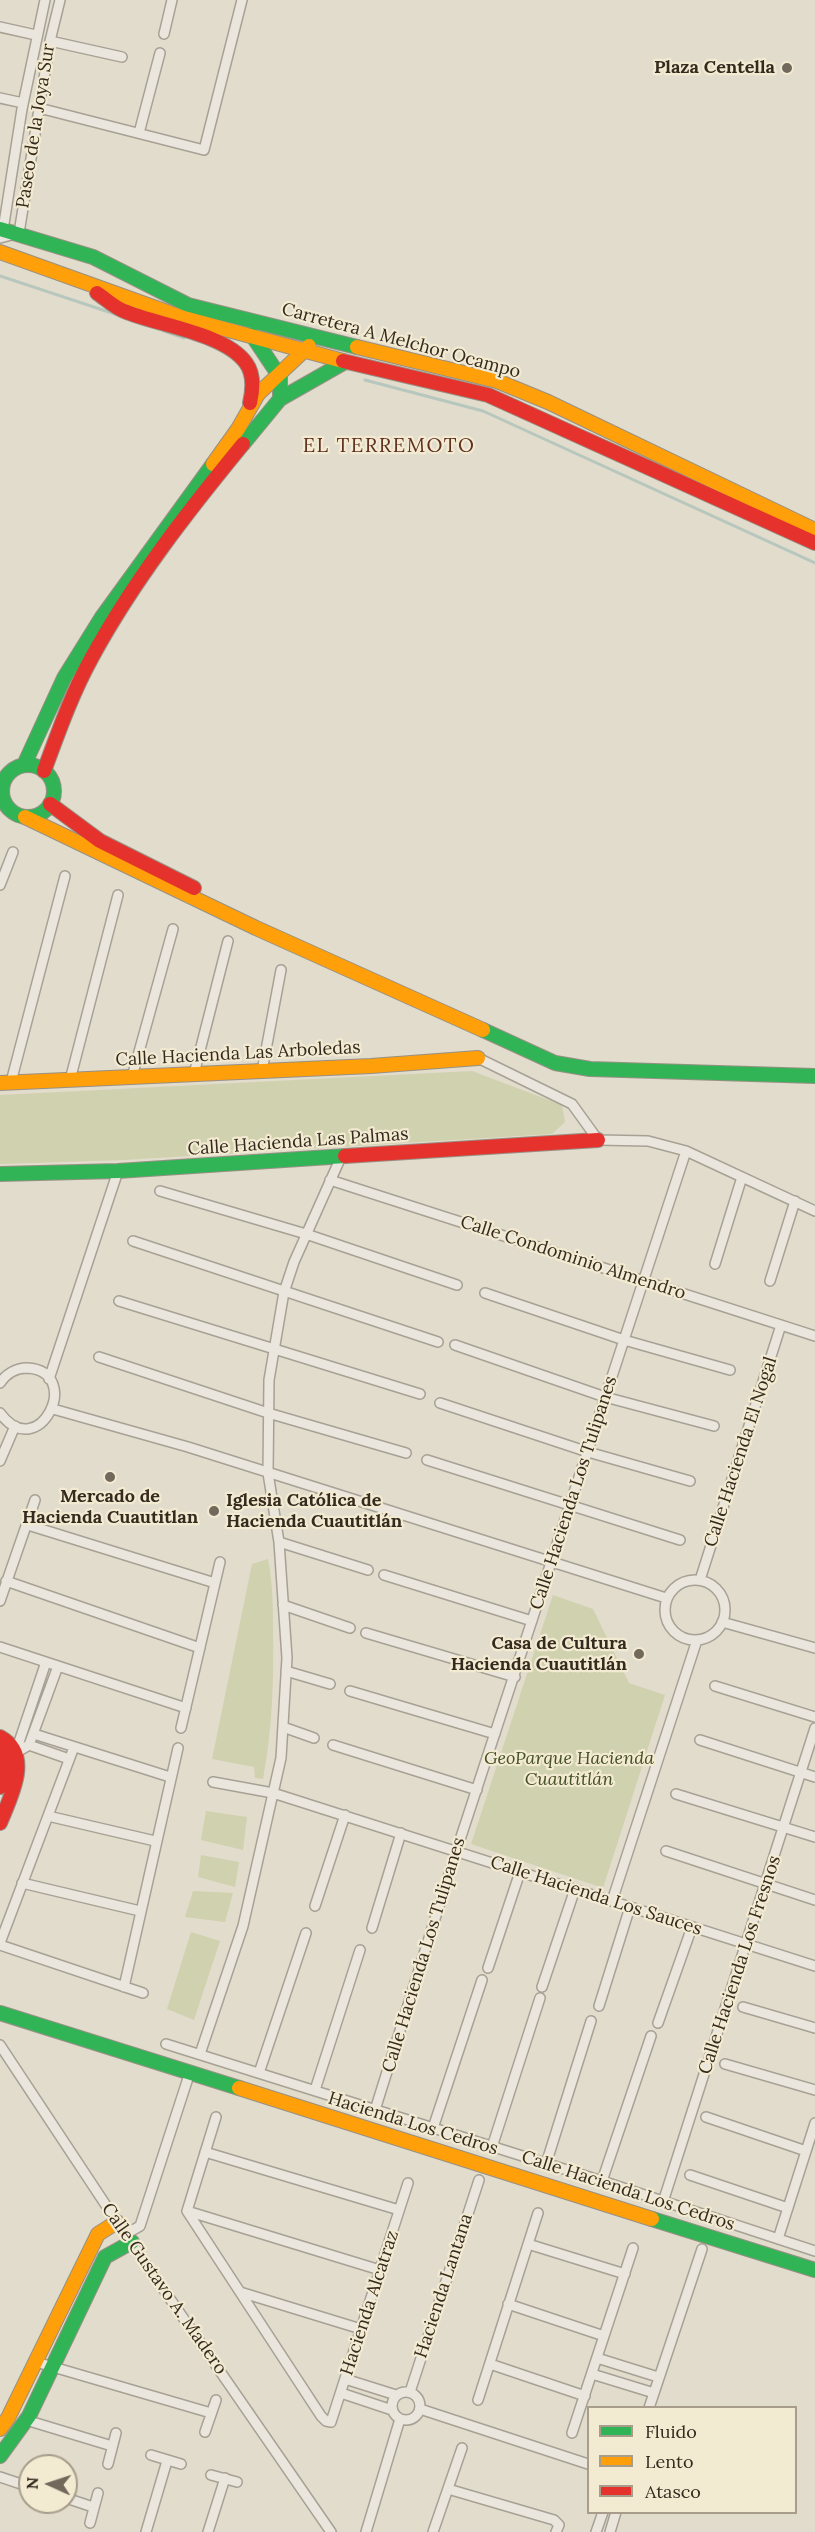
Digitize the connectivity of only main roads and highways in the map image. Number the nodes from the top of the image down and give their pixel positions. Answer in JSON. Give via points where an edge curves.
{"nodes":[{"id":1,"x":1,"y":232,"type":"edge"},
{"id":2,"x":0,"y":252,"type":"edge"},
{"id":3,"x":81,"y":281,"type":"junction"},
{"id":4,"x":214,"y":312,"type":"junction"},
{"id":5,"x":254,"y":336,"type":"junction"},
{"id":6,"x":304,"y":350,"type":"junction"},
{"id":7,"x":345,"y":362,"type":"junction"},
{"id":8,"x":278,"y":373,"type":"junction"},
{"id":9,"x":497,"y":381,"type":"junction"},
{"id":10,"x":280,"y":399,"type":"junction"},
{"id":11,"x":249,"y":411,"type":"junction"},
{"id":12,"x":815,"y":530,"type":"edge"},
{"id":13,"x":815,"y":543,"type":"edge"},
{"id":14,"x":24,"y":765,"type":"junction"},
{"id":15,"x":44,"y":771,"type":"junction"},
{"id":16,"x":3,"y":778,"type":"edge"},
{"id":17,"x":1,"y":796,"type":"edge"},
{"id":18,"x":50,"y":804,"type":"junction"},
{"id":19,"x":25,"y":817,"type":"junction"},
{"id":20,"x":478,"y":1058,"type":"road end"},
{"id":21,"x":815,"y":1067,"type":"edge"},
{"id":22,"x":815,"y":1076,"type":"edge"},
{"id":23,"x":5,"y":1082,"type":"edge"},
{"id":24,"x":598,"y":1140,"type":"road end"},
{"id":25,"x":0,"y":1174,"type":"edge"},
{"id":26,"x":0,"y":1737,"type":"edge"},
{"id":27,"x":7,"y":1754,"type":"edge"},
{"id":28,"x":0,"y":1787,"type":"edge"},
{"id":29,"x":0,"y":1823,"type":"edge"},
{"id":30,"x":0,"y":2013,"type":"edge"},
{"id":31,"x":117,"y":2222,"type":"road end"},
{"id":32,"x":129,"y":2238,"type":"road end"},
{"id":33,"x":815,"y":2270,"type":"edge"},
{"id":34,"x":0,"y":2429,"type":"edge"},
{"id":35,"x":0,"y":2456,"type":"edge"}],
"edges":[{"from":1,"to":4,"type":"main road","name":"Carretera A Melchor Ocampo","via":[[19,233],[93,257],[188,305]]},
{"from":2,"to":3,"type":"main road"},
{"from":3,"to":5,"type":"main road","via":[[184,318]]},
{"from":3,"to":11,"type":"main road","via":[[122,310],[212,340],[238,353],[252,378]]},
{"from":4,"to":5,"type":"main road","via":[[218,319]]},
{"from":4,"to":9,"type":"main road","name":"Carretera A Melchor Ocampo"},
{"from":5,"to":6,"type":"main road","name":"Carretera A Melchor Ocampo"},
{"from":5,"to":8,"type":"main road"},
{"from":6,"to":7,"type":"main road","name":"Carretera A Melchor Ocampo"},
{"from":6,"to":8,"type":"main road"},
{"from":6,"to":9,"type":"main road","via":[[312,343],[457,379]]},
{"from":7,"to":10,"type":"main road"},
{"from":7,"to":13,"type":"main road","name":"Carretera A Melchor Ocampo","via":[[488,395]]},
{"from":8,"to":10,"type":"main road"},
{"from":8,"to":11,"type":"main road","via":[[258,393]]},
{"from":9,"to":12,"type":"main road","name":"Carretera A Melchor Ocampo"},
{"from":10,"to":15,"type":"main road","via":[[190,509],[128,597],[91,658]]},
{"from":11,"to":14,"type":"main road","via":[[82,649],[52,700]]},
{"from":14,"to":15,"type":"main road"},
{"from":14,"to":16,"type":"main road"},
{"from":15,"to":18,"type":"main road","via":[[54,790]]},
{"from":16,"to":17,"type":"main road"},
{"from":17,"to":19,"type":"main road","via":[[11,811]]},
{"from":18,"to":19,"type":"main road","via":[[39,814]]},
{"from":18,"to":21,"type":"main road","via":[[90,835],[259,922],[557,1056],[591,1062]]},
{"from":19,"to":22,"type":"main road","via":[[256,928],[555,1063],[590,1069]]},
{"from":20,"to":23,"type":"main road","name":"Calle Hacienda Las Arboledas"},
{"from":24,"to":25,"type":"main road","name":"Calle Hacienda Las Palmas","via":[[118,1172]]},
{"from":26,"to":27,"type":"main road","via":[[7,1739]]},
{"from":27,"to":28,"type":"main road","via":[[6,1774]]},
{"from":27,"to":29,"type":"main road","via":[[18,1776]]},
{"from":30,"to":33,"type":"main road","name":"Hacienda Los Cedros"},
{"from":31,"to":34,"type":"main road","via":[[98,2235]]},
{"from":32,"to":35,"type":"main road","via":[[105,2257],[26,2421]]}]}
